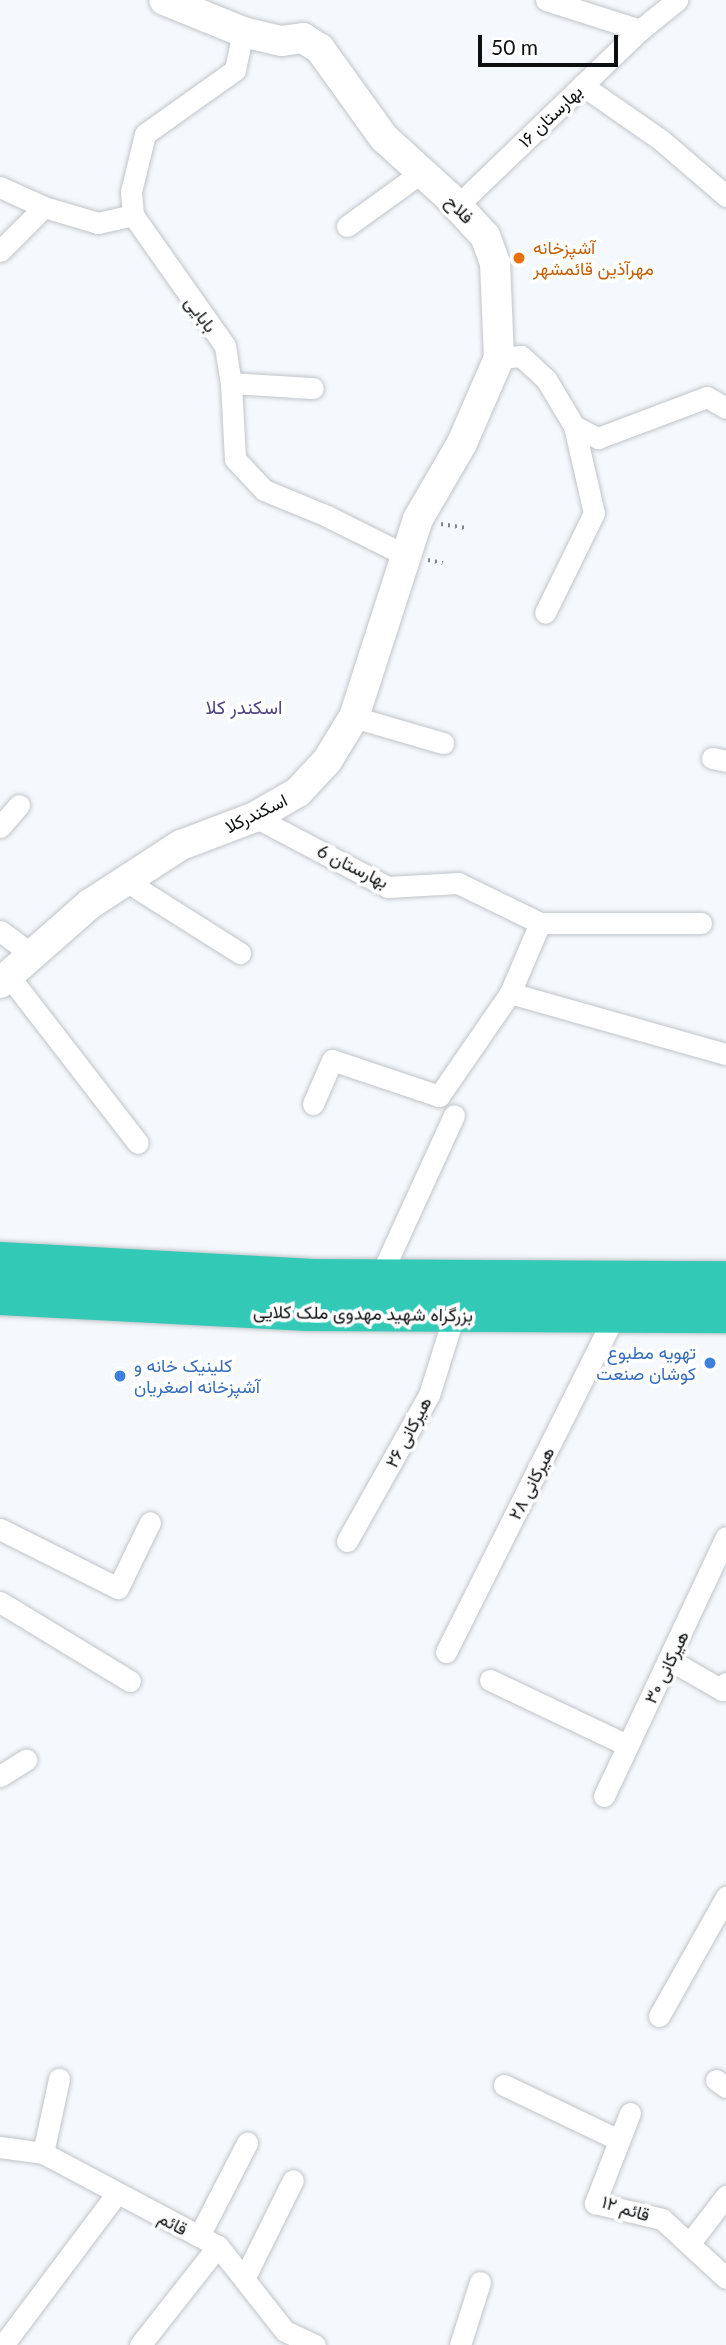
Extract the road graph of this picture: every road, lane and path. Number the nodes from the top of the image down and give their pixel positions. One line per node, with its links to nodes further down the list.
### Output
1 (164, 0): 5 (street, فلاح)
2 (547, 0): 4 (street)
3 (677, 0): 4 (street, بهارستان ۱۶)
4 (640, 30): 6 (street, بهارستان ۱۶)
5 (243, 32): 7 (street, فلاح); 12 (street)
6 (582, 85): 9 (street); 10 (street, بهارستان ۱۶)
7 (422, 172): 10 (street, فلاح); 13 (street)
8 (0, 187): 11 (street)
9 (726, 196)
10 (457, 206): 15 (street, فلاح)
11 (44, 207): 12 (street); 14 (street)
12 (133, 215): 16 (street, بابایی)
13 (347, 226)
14 (0, 251)
15 (499, 358): 19 (street); 20 (street, فلاح)
16 (231, 383): 17 (street); 20 (street, بابایی)
17 (313, 388)
18 (726, 408): 19 (street)
19 (574, 426): 21 (street)
20 (405, 555): 22 (street, اسکندرکلا)
21 (545, 613)
22 (354, 717): 23 (street); 25 (street, اسکندرکلا)
23 (443, 743)
24 (19, 805): 26 (street)
25 (255, 817): 27 (street, اسکندرکلا); 28 (street, بهارستان 6)
26 (0, 827)
27 (125, 881): 31 (street); 32 (street, اسکندرکلا)
28 (540, 923): 29 (street, بهارستان 6); 34 (street)
29 (701, 923)
30 (0, 931): 32 (street)
31 (240, 953)
32 (32, 954): 33 (street, اسکندرکلا)
33 (4, 979): 38 (street)
34 (510, 993): 35 (street); 36 (street)
35 (726, 1054)
36 (313, 1104)
37 (454, 1115): 40 (street)
38 (138, 1143)
39 (0, 1261): 40 (highway, بزرگراه شهید مهدوی ملک کلایی)
40 (379, 1279): 41 (highway, بزرگراه شهید مهدوی ملک کلایی)
41 (726, 1280)
42 (0, 1296): 44 (highway, بزرگراه شهید مهدوی ملک کلایی)
43 (726, 1314): 45 (highway, بزرگراه شهید مهدوی ملک کلایی)
44 (454, 1315): 45 (highway, بزرگراه شهید مهدوی ملک کلایی); 49 (street, هیرکانی ۲۶)
45 (615, 1315): 51 (street, هیرکانی ۲۸)
46 (150, 1522): 47 (street)
47 (0, 1529)
48 (726, 1537): 52 (street, هیرکانی ۳۰)
49 (347, 1541)
50 (0, 1602): 53 (street)
51 (446, 1652)
52 (670, 1660): 55 (street); 56 (street, هیرکانی ۳۰)
53 (130, 1681)
54 (490, 1681): 56 (street)
55 (726, 1683)
56 (627, 1745): 59 (street, هیرکانی ۳۰)
57 (26, 1760): 58 (street)
58 (0, 1776)
59 (604, 1796)
60 (726, 1897): 61 (street)
61 (659, 2016)
62 (59, 2079): 68 (street)
63 (504, 2085): 65 (street)
64 (629, 2113): 65 (street, قائم ۱۲)
65 (619, 2140): 73 (street, قائم ۱۲)
66 (247, 2143): 72 (street)
67 (0, 2147): 68 (street, قائم)
68 (43, 2153): 70 (street, قائم)
69 (293, 2180): 76 (street)
70 (117, 2193): 72 (street, قائم); 78 (street)
71 (726, 2196): 73 (street)
72 (198, 2236): 74 (street, قائم)
73 (690, 2244): 75 (street, قائم ۱۲)
74 (218, 2246): 76 (street, قائم); 79 (street)
75 (726, 2278)
76 (244, 2279): 80 (street, قائم)
77 (480, 2282): 81 (street)
78 (3, 2345)
79 (140, 2345)
80 (314, 2345)
81 (460, 2345)

